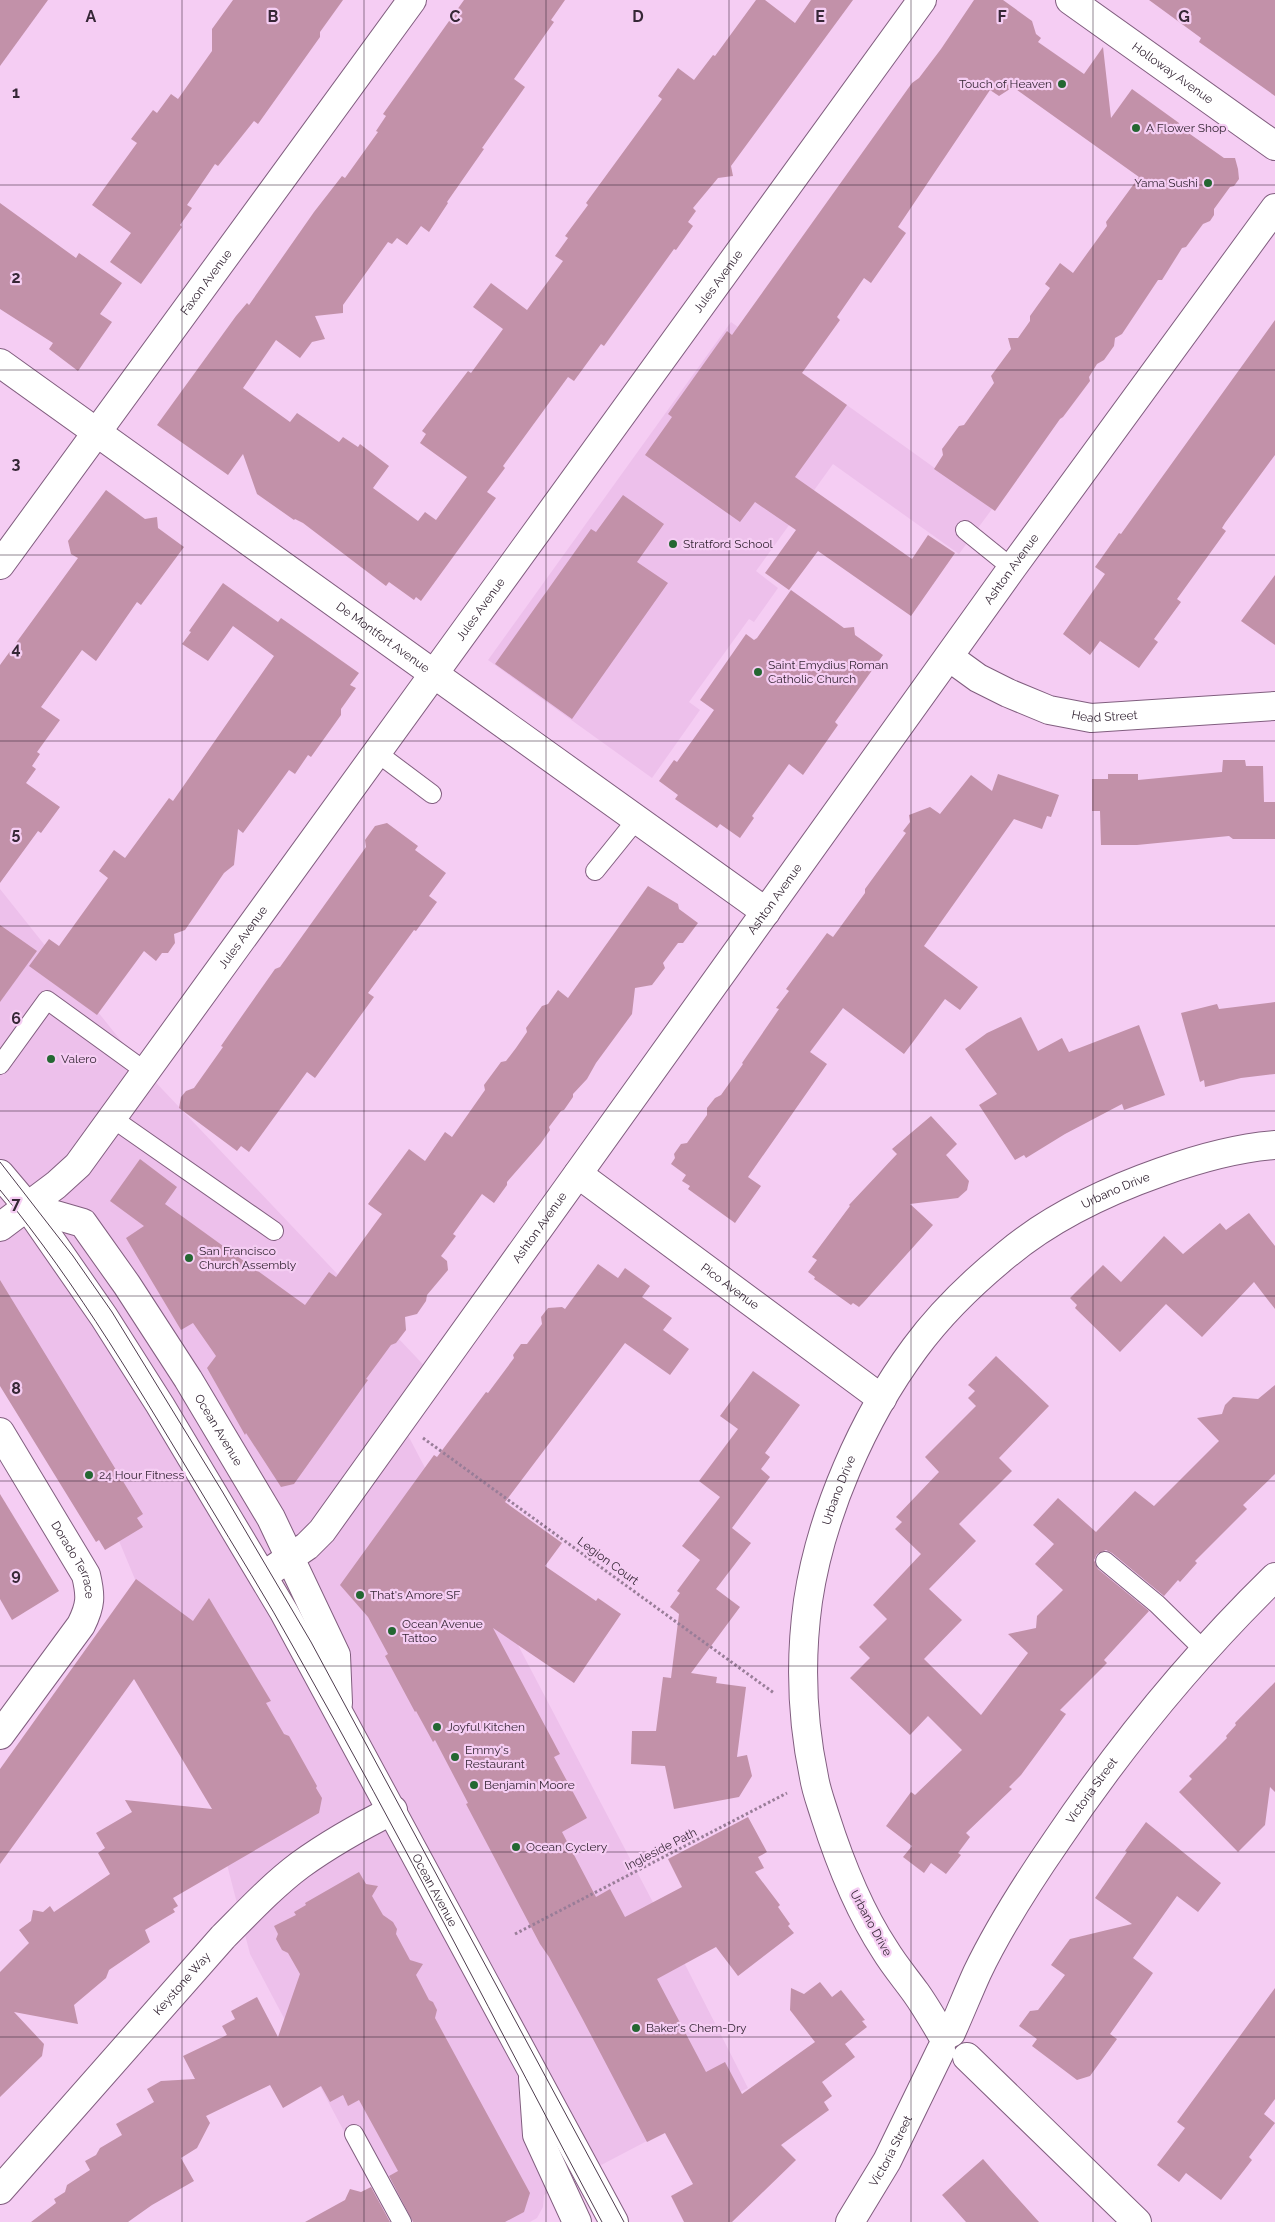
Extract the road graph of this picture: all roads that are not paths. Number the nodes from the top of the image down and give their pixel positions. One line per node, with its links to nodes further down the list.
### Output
1 (412, 0): 7 (street, Faxon Avenue)
2 (922, 0): 12 (street, Jules Avenue)
3 (1070, 0): 4 (street, Holloway Avenue)
4 (1275, 146)
5 (1275, 208): 10 (street, Ashton Avenue)
6 (0, 363): 7 (street, De Montfort Avenue)
7 (96, 432): 9 (street, Faxon Avenue); 12 (street, De Montfort Avenue)
8 (965, 530): 10 (lane)
9 (0, 565)
10 (1012, 568): 11 (street, Ashton Avenue)
11 (949, 657): 13 (street, Head Street); 18 (street, Ashton Avenue)
12 (432, 673): 14 (street, Jules Avenue); 16 (street, De Montfort Avenue)
13 (1275, 706)
14 (376, 752): 15 (lane); 20 (street, Jules Avenue)
15 (432, 794)
16 (637, 819): 17 (lane); 18 (street, De Montfort Avenue)
17 (595, 871)
18 (766, 912): 24 (street, Ashton Avenue)
19 (0, 1065): 20 (lane)
20 (145, 1071): 21 (street, Jules Avenue)
21 (112, 1118): 26 (street, Jules Avenue); 28 (lane)
22 (1275, 1144): 29 (street, Urbano Drive)
23 (0, 1174): 26 (street, Ocean Avenue)
24 (578, 1174): 29 (street, Pico Avenue); 31 (street, Ashton Avenue)
25 (0, 1199): 26 (street, Ocean Avenue)
26 (27, 1206): 27 (street); 31 (street, Ocean Avenue); 33 (street, Ocean Avenue)
27 (0, 1227)
28 (274, 1230)
29 (882, 1399): 39 (street, Urbano Drive)
30 (0, 1432): 37 (street, Dorado Terrace)
31 (290, 1558): 33 (street, Ashton Avenue); 36 (street, Ocean Avenue)
32 (1104, 1562): 35 (lane)
33 (263, 1576): 36 (street, Ocean Avenue)
34 (1275, 1577): 35 (street, Victoria Street)
35 (1204, 1650): 39 (street, Victoria Street)
36 (338, 1709): 38 (street, Ocean Avenue)
37 (0, 1735)
38 (392, 1810): 40 (street, Ocean Avenue); 42 (street, Keystone Way)
39 (951, 2044): 47 (street, Victoria Street); 48 (street, Urbano Drive)
40 (532, 2069): 43 (street, Ocean Avenue); 45 (street, Ocean Avenue)
41 (354, 2134): 44 (lane)
42 (0, 2190)
43 (611, 2215): 46 (street)
44 (402, 2222)
45 (577, 2222)
46 (581, 2222)
47 (850, 2222)
48 (1137, 2222)

